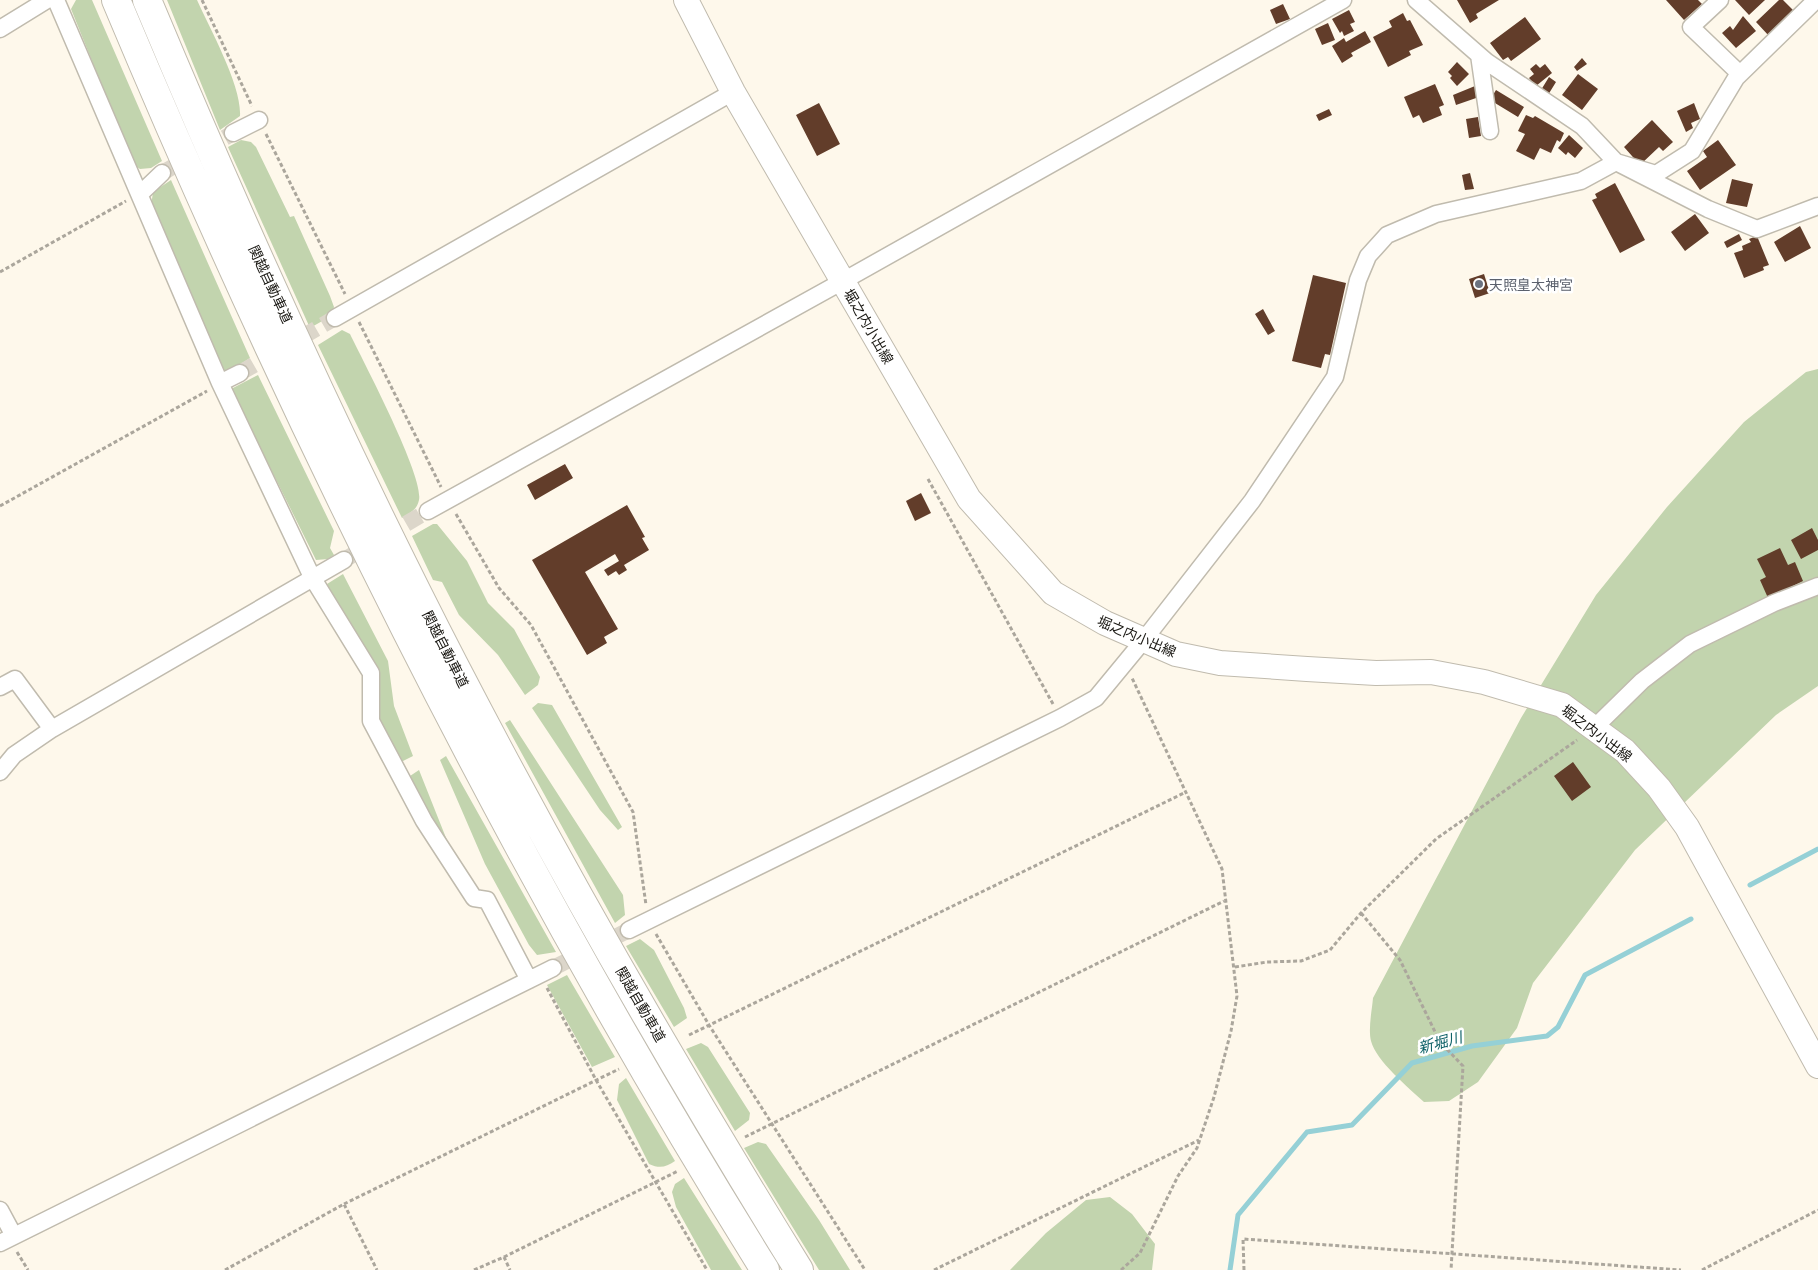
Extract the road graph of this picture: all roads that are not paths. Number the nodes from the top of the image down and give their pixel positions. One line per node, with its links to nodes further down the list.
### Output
1 (47, 0): 10 (street)
2 (56, 0): 19 (street)
3 (116, 0): 38 (highway, 関越自動車道)
4 (147, 0): 39 (highway, 関越自動車道)
5 (686, 0): 13 (main road, 堀之内小出線)
6 (1343, 0): 21 (street)
7 (1416, 0): 11 (street)
8 (1720, 0): 12 (street)
9 (1816, 0): 12 (street)
10 (0, 29)
11 (1479, 55): 15 (street); 17 (street)
12 (1740, 74): 17 (street)
13 (734, 92): 21 (main road, 堀之内小出線); 22 (street)
14 (259, 120): 16 (street)
15 (1490, 131)
16 (233, 133)
17 (1616, 162): 20 (street); 29 (street)
18 (162, 173): 19 (street)
19 (140, 194): 24 (street)
20 (1818, 206)
21 (843, 282): 25 (street); 29 (main road, 堀之内小出線)
22 (335, 318)
23 (240, 373): 24 (street)
24 (220, 383): 27 (street)
25 (428, 511)
26 (344, 560): 27 (street)
27 (312, 577): 32 (street); 37 (street)
28 (1818, 586): 31 (street)
29 (1144, 642): 31 (main road, 堀之内小出線); 34 (street)
30 (0, 687): 32 (street)
31 (1594, 728): 35 (main road, 堀之内小出線)
32 (52, 729): 33 (street)
33 (0, 772)
34 (629, 930)
35 (1818, 1066)
36 (0, 1210): 37 (street)
37 (7, 1239)
38 (765, 1270)
39 (800, 1270)

